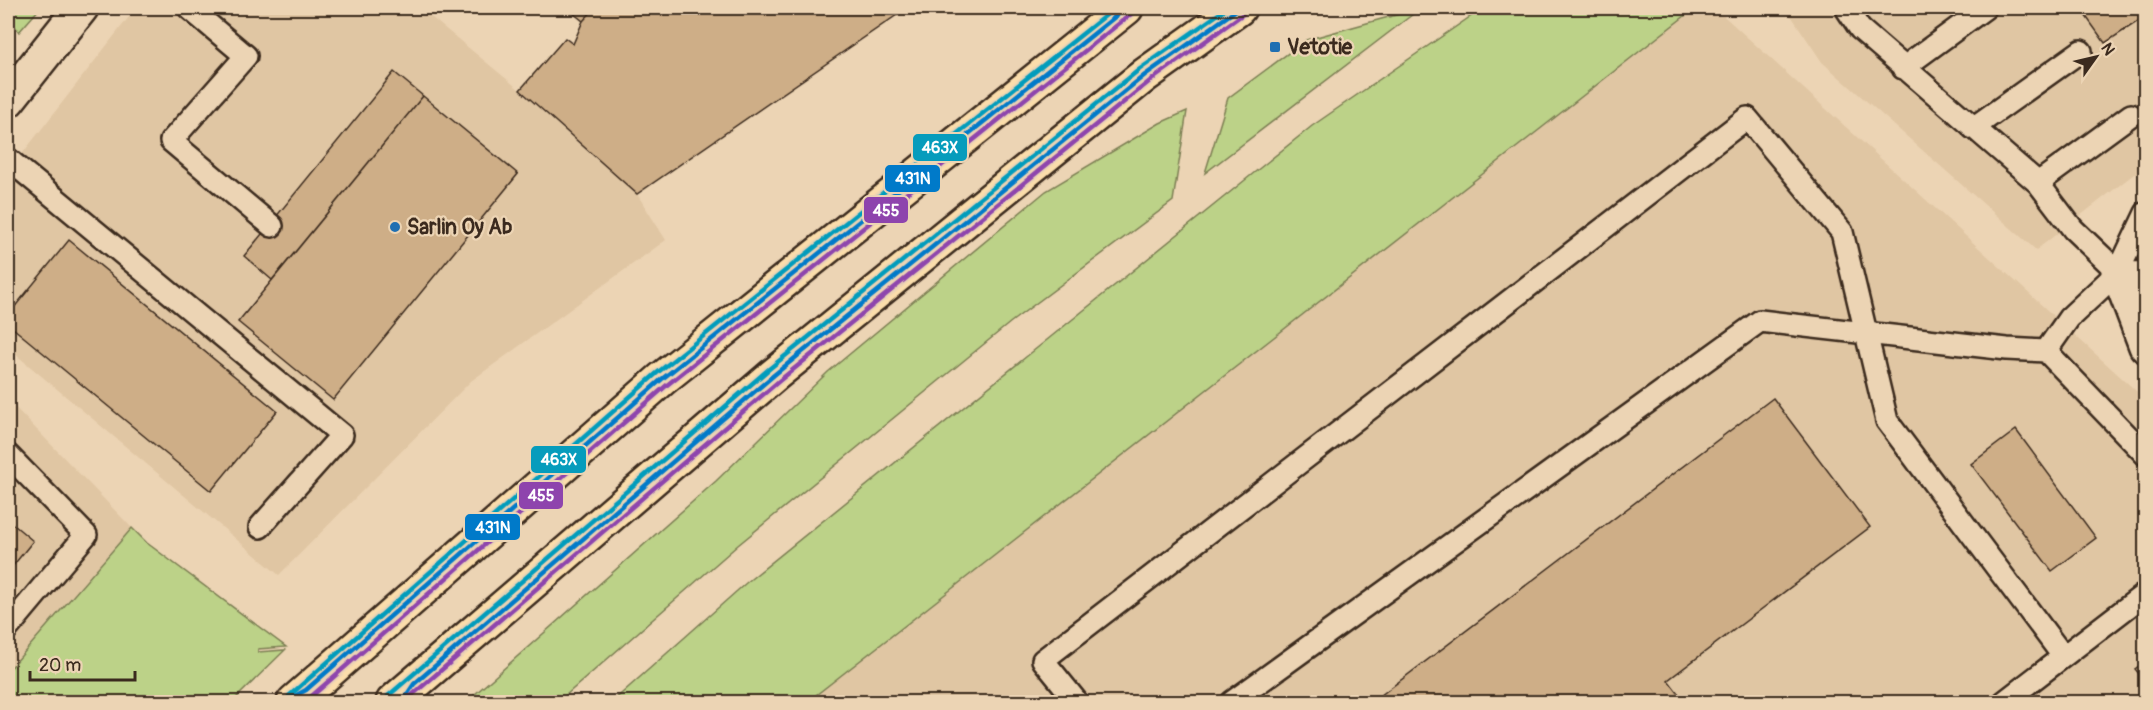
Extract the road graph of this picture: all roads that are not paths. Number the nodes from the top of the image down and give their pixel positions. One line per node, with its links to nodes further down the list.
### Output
1 (81, 8): 9 (street)
2 (189, 8): 15 (lane)
3 (1126, 8): 27 (highway)
4 (1239, 8): 26 (highway)
5 (1846, 8): 8 (lane)
6 (1985, 8): 8 (lane)
7 (2081, 51): 11 (lane)
8 (1903, 68): 11 (lane)
9 (8, 100)
10 (2131, 115): 13 (lane)
11 (1973, 128): 13 (lane)
12 (8, 159): 22 (lane)
13 (2038, 183): 16 (lane)
14 (2145, 213): 16 (lane)
15 (272, 226)
16 (2132, 273): 18 (street); 19 (lane)
17 (1866, 333): 19 (lane); 25 (lane); 28 (lane); 29 (lane)
18 (2145, 346)
19 (2046, 351): 21 (lane)
20 (8, 455): 24 (lane)
21 (2145, 455)
22 (260, 527)
23 (2145, 593): 25 (lane)
24 (8, 628)
25 (2063, 656): 30 (lane)
26 (403, 696)
27 (295, 698)
28 (1077, 702)
29 (1232, 702)
30 (2004, 702)

